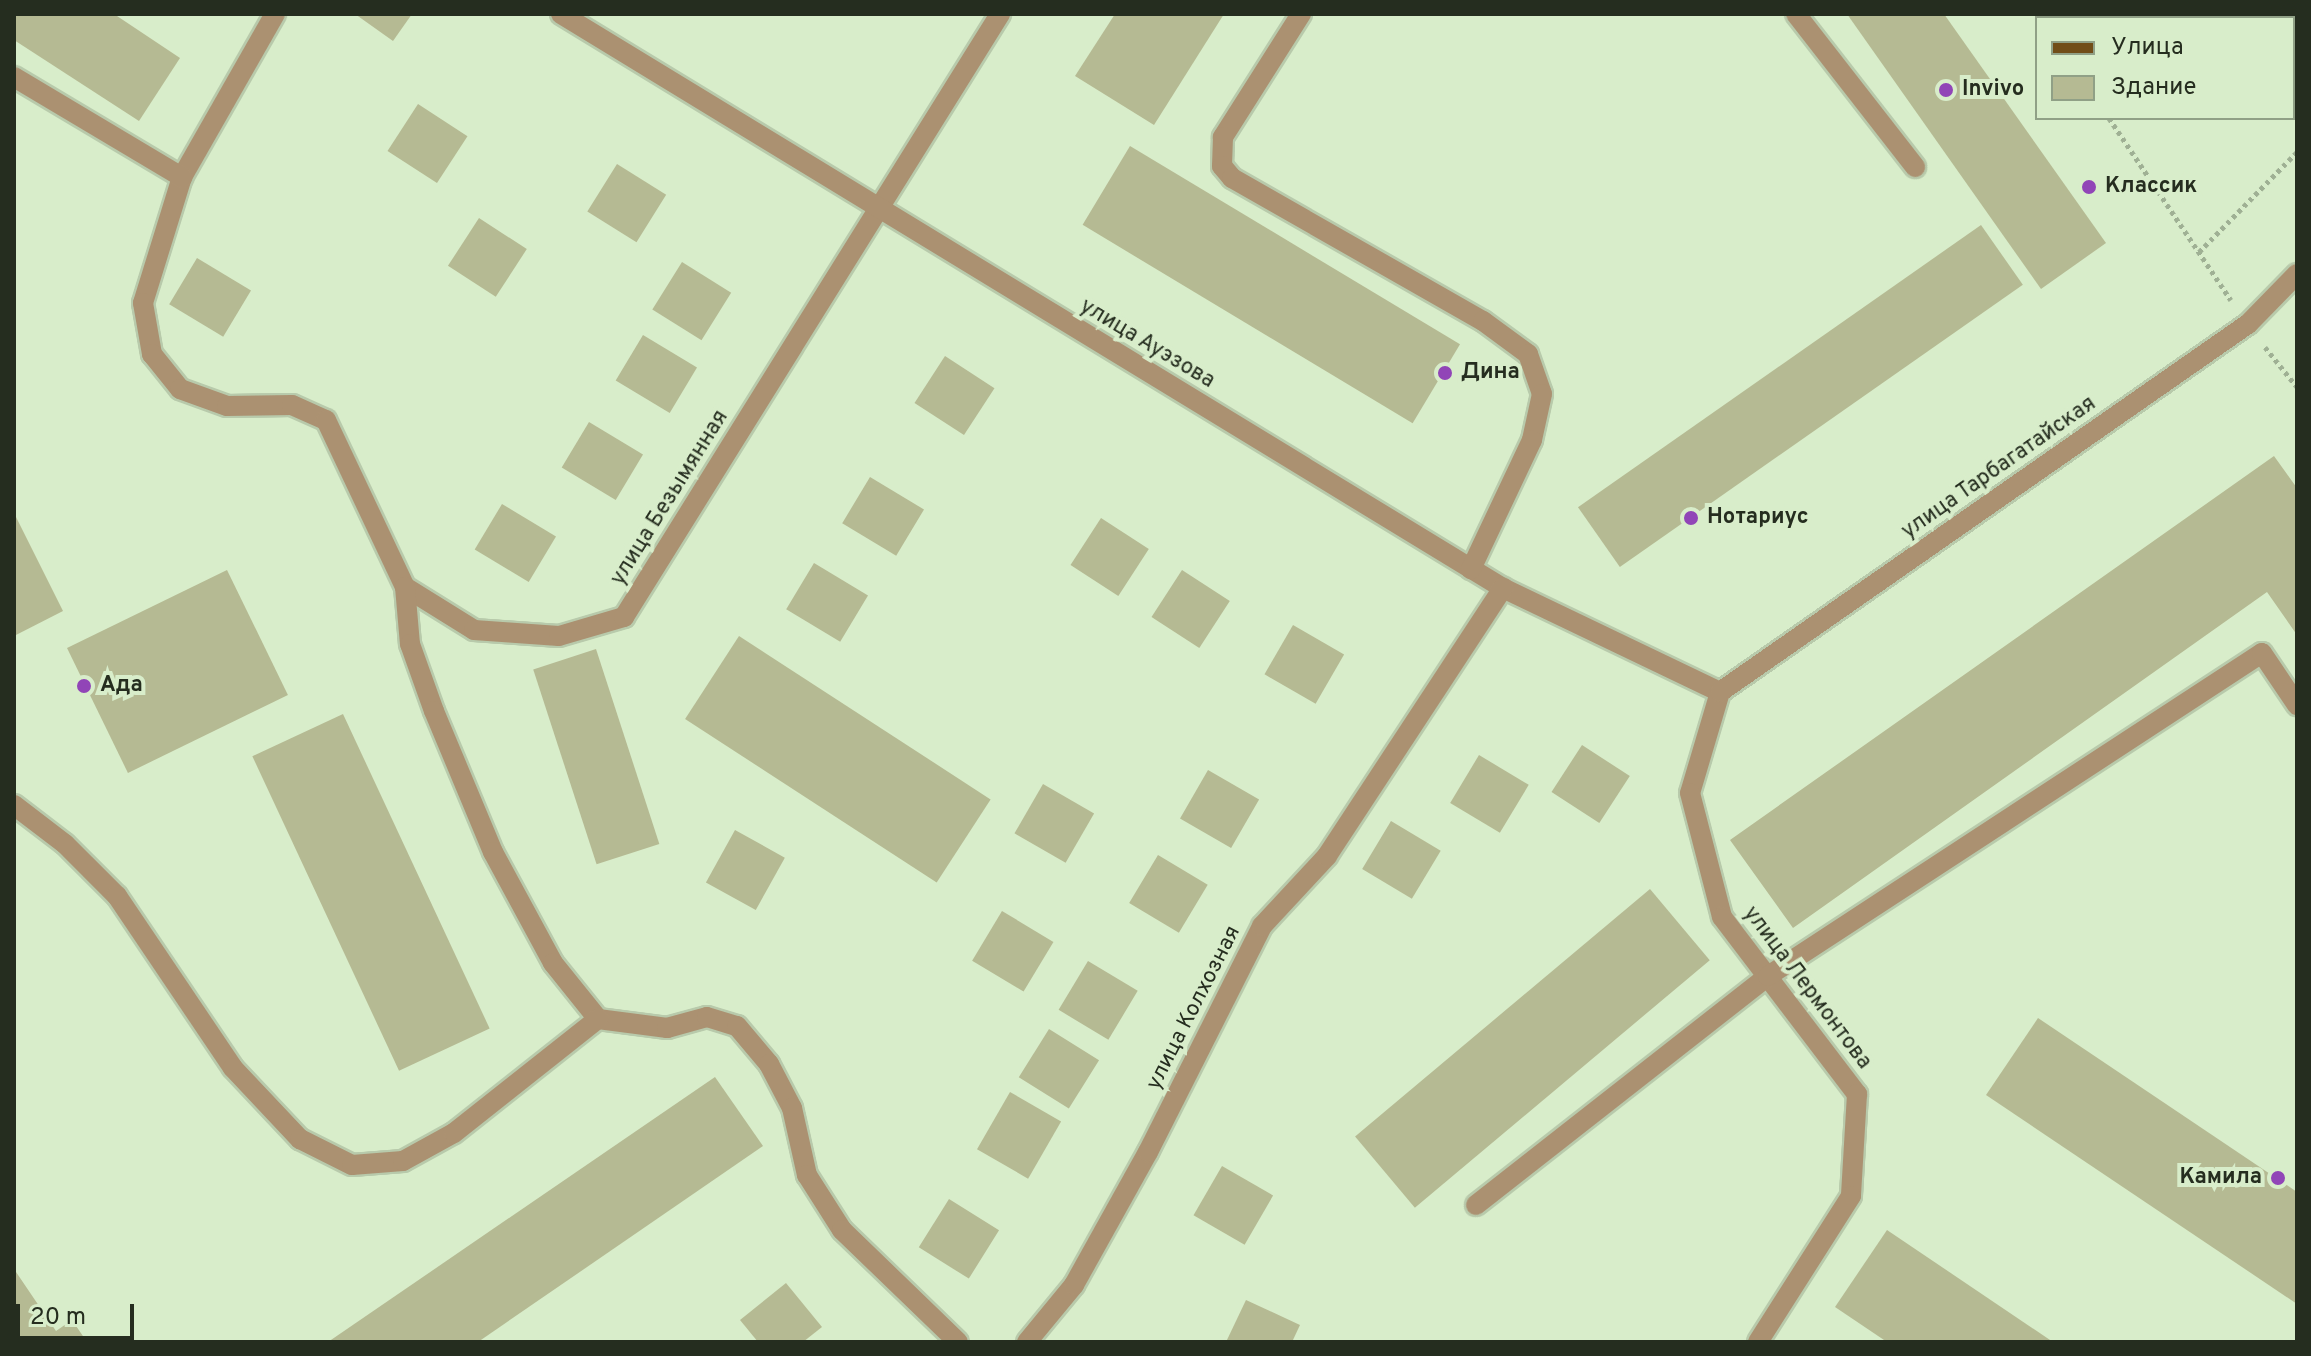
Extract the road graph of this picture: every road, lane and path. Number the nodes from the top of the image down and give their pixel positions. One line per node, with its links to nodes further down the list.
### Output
1 (275, 14): 10 (street)
2 (561, 14): 11 (street, улица Ауэзова)
3 (1000, 14): 11 (street, улица Безымянная)
4 (1301, 14): 16 (street)
5 (1796, 14): 9 (street)
6 (14, 77): 10 (street)
7 (2110, 120): 12 (path)
8 (2297, 152): 12 (path)
9 (1915, 167)
10 (182, 177): 17 (street)
11 (878, 209): 16 (street, улица Ауэзова); 17 (street, улица Безымянная)
12 (2199, 252): 14 (path)
13 (2297, 274): 14 (street, улица Тарбагатайская)
14 (2248, 324): 15 (path); 19 (street, улица Тарбагатайская)
15 (2297, 387)
16 (1471, 569): 18 (street, улица Ауэзова)
17 (405, 587): 23 (street)
18 (1503, 588): 19 (street, улица Ауэзова); 27 (street, улица Колхозная)
19 (1720, 692): 22 (street, улица Лермонтова)
20 (2297, 705): 22 (street)
21 (14, 805): 23 (street)
22 (1768, 976): 24 (street); 25 (street, улица Лермонтова)
23 (598, 1019): 26 (street)
24 (1476, 1205)
25 (1765, 1340)
26 (958, 1342)
27 (1027, 1342)

